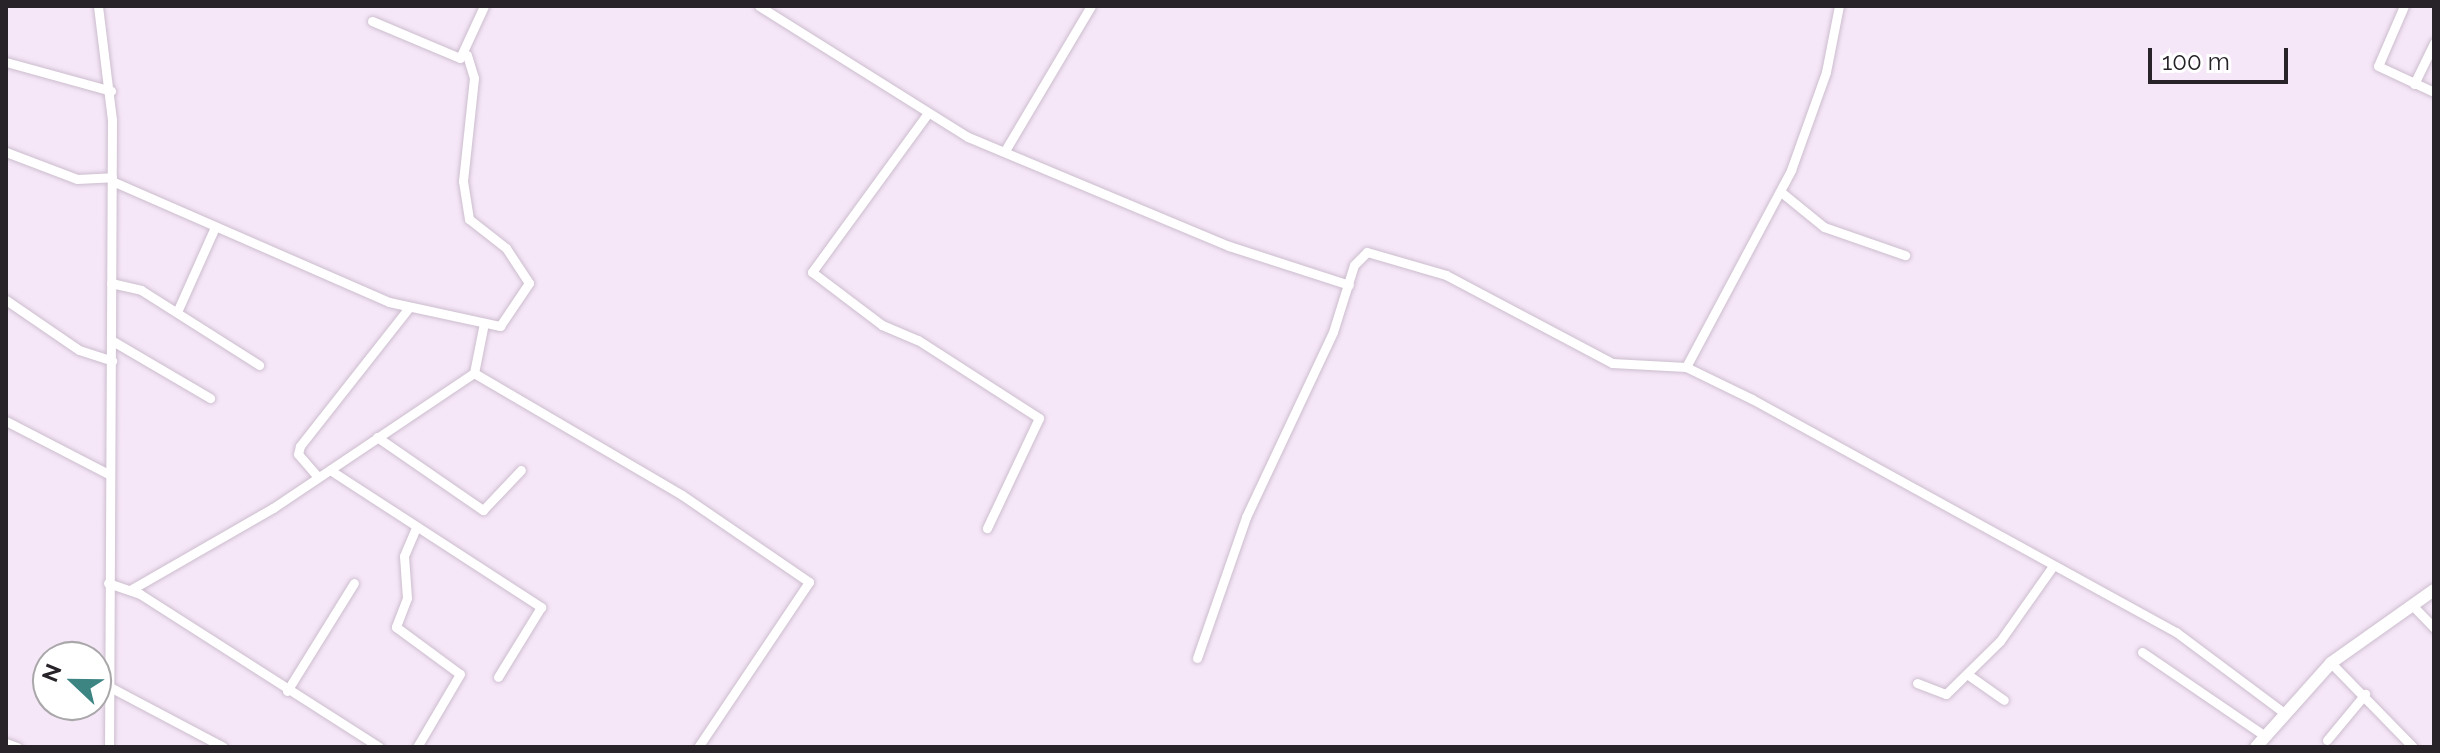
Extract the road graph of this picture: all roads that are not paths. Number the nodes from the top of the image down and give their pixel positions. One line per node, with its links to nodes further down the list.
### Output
1 (98, 6): 12 (street)
2 (484, 6): 9 (street)
3 (759, 6): 14 (street)
4 (1091, 6): 15 (street)
5 (1839, 6): 18 (street)
6 (2404, 6): 11 (street)
7 (372, 21): 9 (street)
8 (2434, 43): 11 (street)
9 (467, 55): 26 (street)
10 (6, 62): 12 (street)
11 (2414, 84): 13 (street)
12 (111, 91): 17 (street)
13 (2434, 92)
14 (928, 113): 15 (street); 39 (street)
15 (1006, 149): 22 (street)
16 (6, 152): 17 (street)
17 (107, 179): 19 (street); 21 (street)
18 (1781, 192): 20 (street); 30 (street)
19 (215, 227): 24 (street); 25 (street)
20 (1905, 255)
21 (111, 283): 25 (street); 27 (street)
22 (1349, 285): 30 (street); 50 (street)
23 (6, 301): 28 (street)
24 (408, 309): 26 (street); 38 (street)
25 (177, 312): 29 (street)
26 (483, 328): 31 (street)
27 (111, 340): 28 (street); 32 (street)
28 (112, 361): 37 (street)
29 (259, 365)
30 (1686, 367): 41 (street)
31 (474, 373): 34 (street); 70 (street)
32 (210, 398)
33 (6, 421): 37 (street)
34 (377, 437): 35 (street); 36 (street)
35 (330, 470): 38 (street); 40 (street)
36 (521, 470)
37 (110, 475): 42 (street)
38 (318, 477): 44 (street)
39 (987, 528)
40 (415, 530): 53 (street); 69 (street)
41 (2053, 566): 52 (street); 59 (street)
42 (108, 583): 44 (street); 48 (street)
43 (354, 583): 56 (street)
44 (132, 589): 56 (street)
45 (2434, 590): 46 (street)
46 (2414, 607): 47 (street); 51 (street)
47 (2434, 628)
48 (108, 641)
49 (2142, 652): 61 (street)
50 (1197, 658)
51 (2331, 663): 57 (street); 59 (street)
52 (1967, 674): 54 (street); 58 (street)
53 (498, 677)
54 (1917, 683)
55 (112, 688): 67 (street)
56 (287, 691): 68 (street)
57 (2365, 694): 62 (street); 64 (street)
58 (2004, 700)
59 (2283, 712): 61 (street)
60 (109, 721): 66 (street)
61 (2265, 736): 71 (street)
62 (2327, 740)
63 (6, 743): 65 (street)
64 (2400, 743): 72 (street)
65 (17, 747)
66 (109, 747)
67 (223, 747)
68 (379, 747)
69 (417, 747)
70 (698, 747)
71 (2256, 747)
72 (2413, 747)

